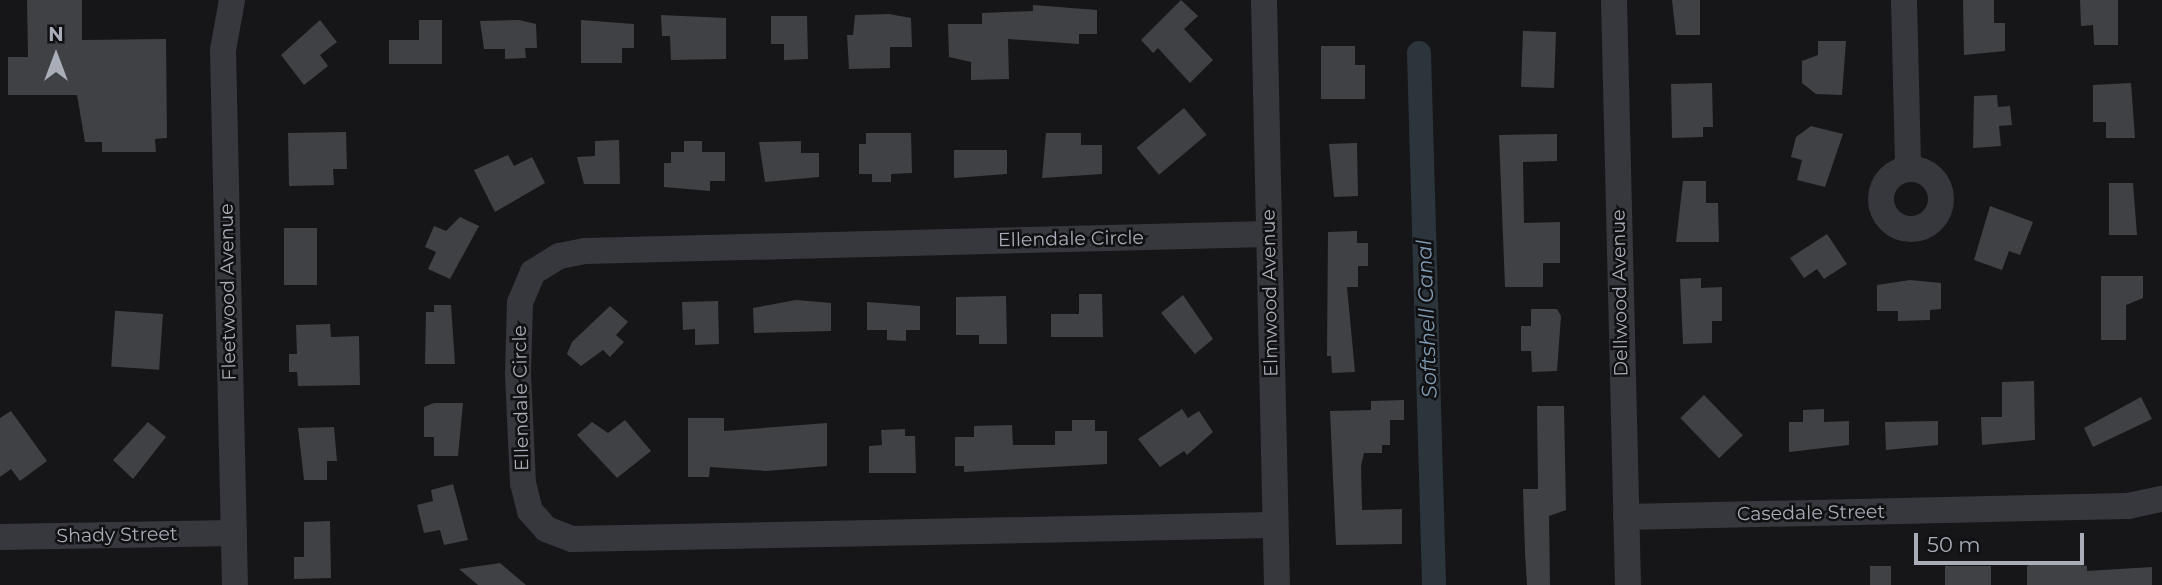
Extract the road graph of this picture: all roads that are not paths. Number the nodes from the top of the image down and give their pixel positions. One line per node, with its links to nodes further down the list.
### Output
1 (232, 0): 10 (street, Fleetwood Avenue)
2 (1264, 0): 6 (street, Elmwood Avenue)
3 (1614, 0): 8 (street, Dellwood Avenue)
4 (1904, 0): 5 (street)
5 (1908, 169)
6 (1268, 234): 9 (street, Elmwood Avenue); 9 (street, Ellendale Circle)
7 (2162, 499): 8 (street, Casedale Street)
8 (1626, 517): 14 (street, Dellwood Avenue)
9 (1275, 525): 13 (street, Elmwood Avenue)
10 (234, 533): 11 (street, Shady Street); 12 (street, Fleetwood Avenue)
11 (0, 537)
12 (235, 585)
13 (1277, 585)
14 (1628, 585)

